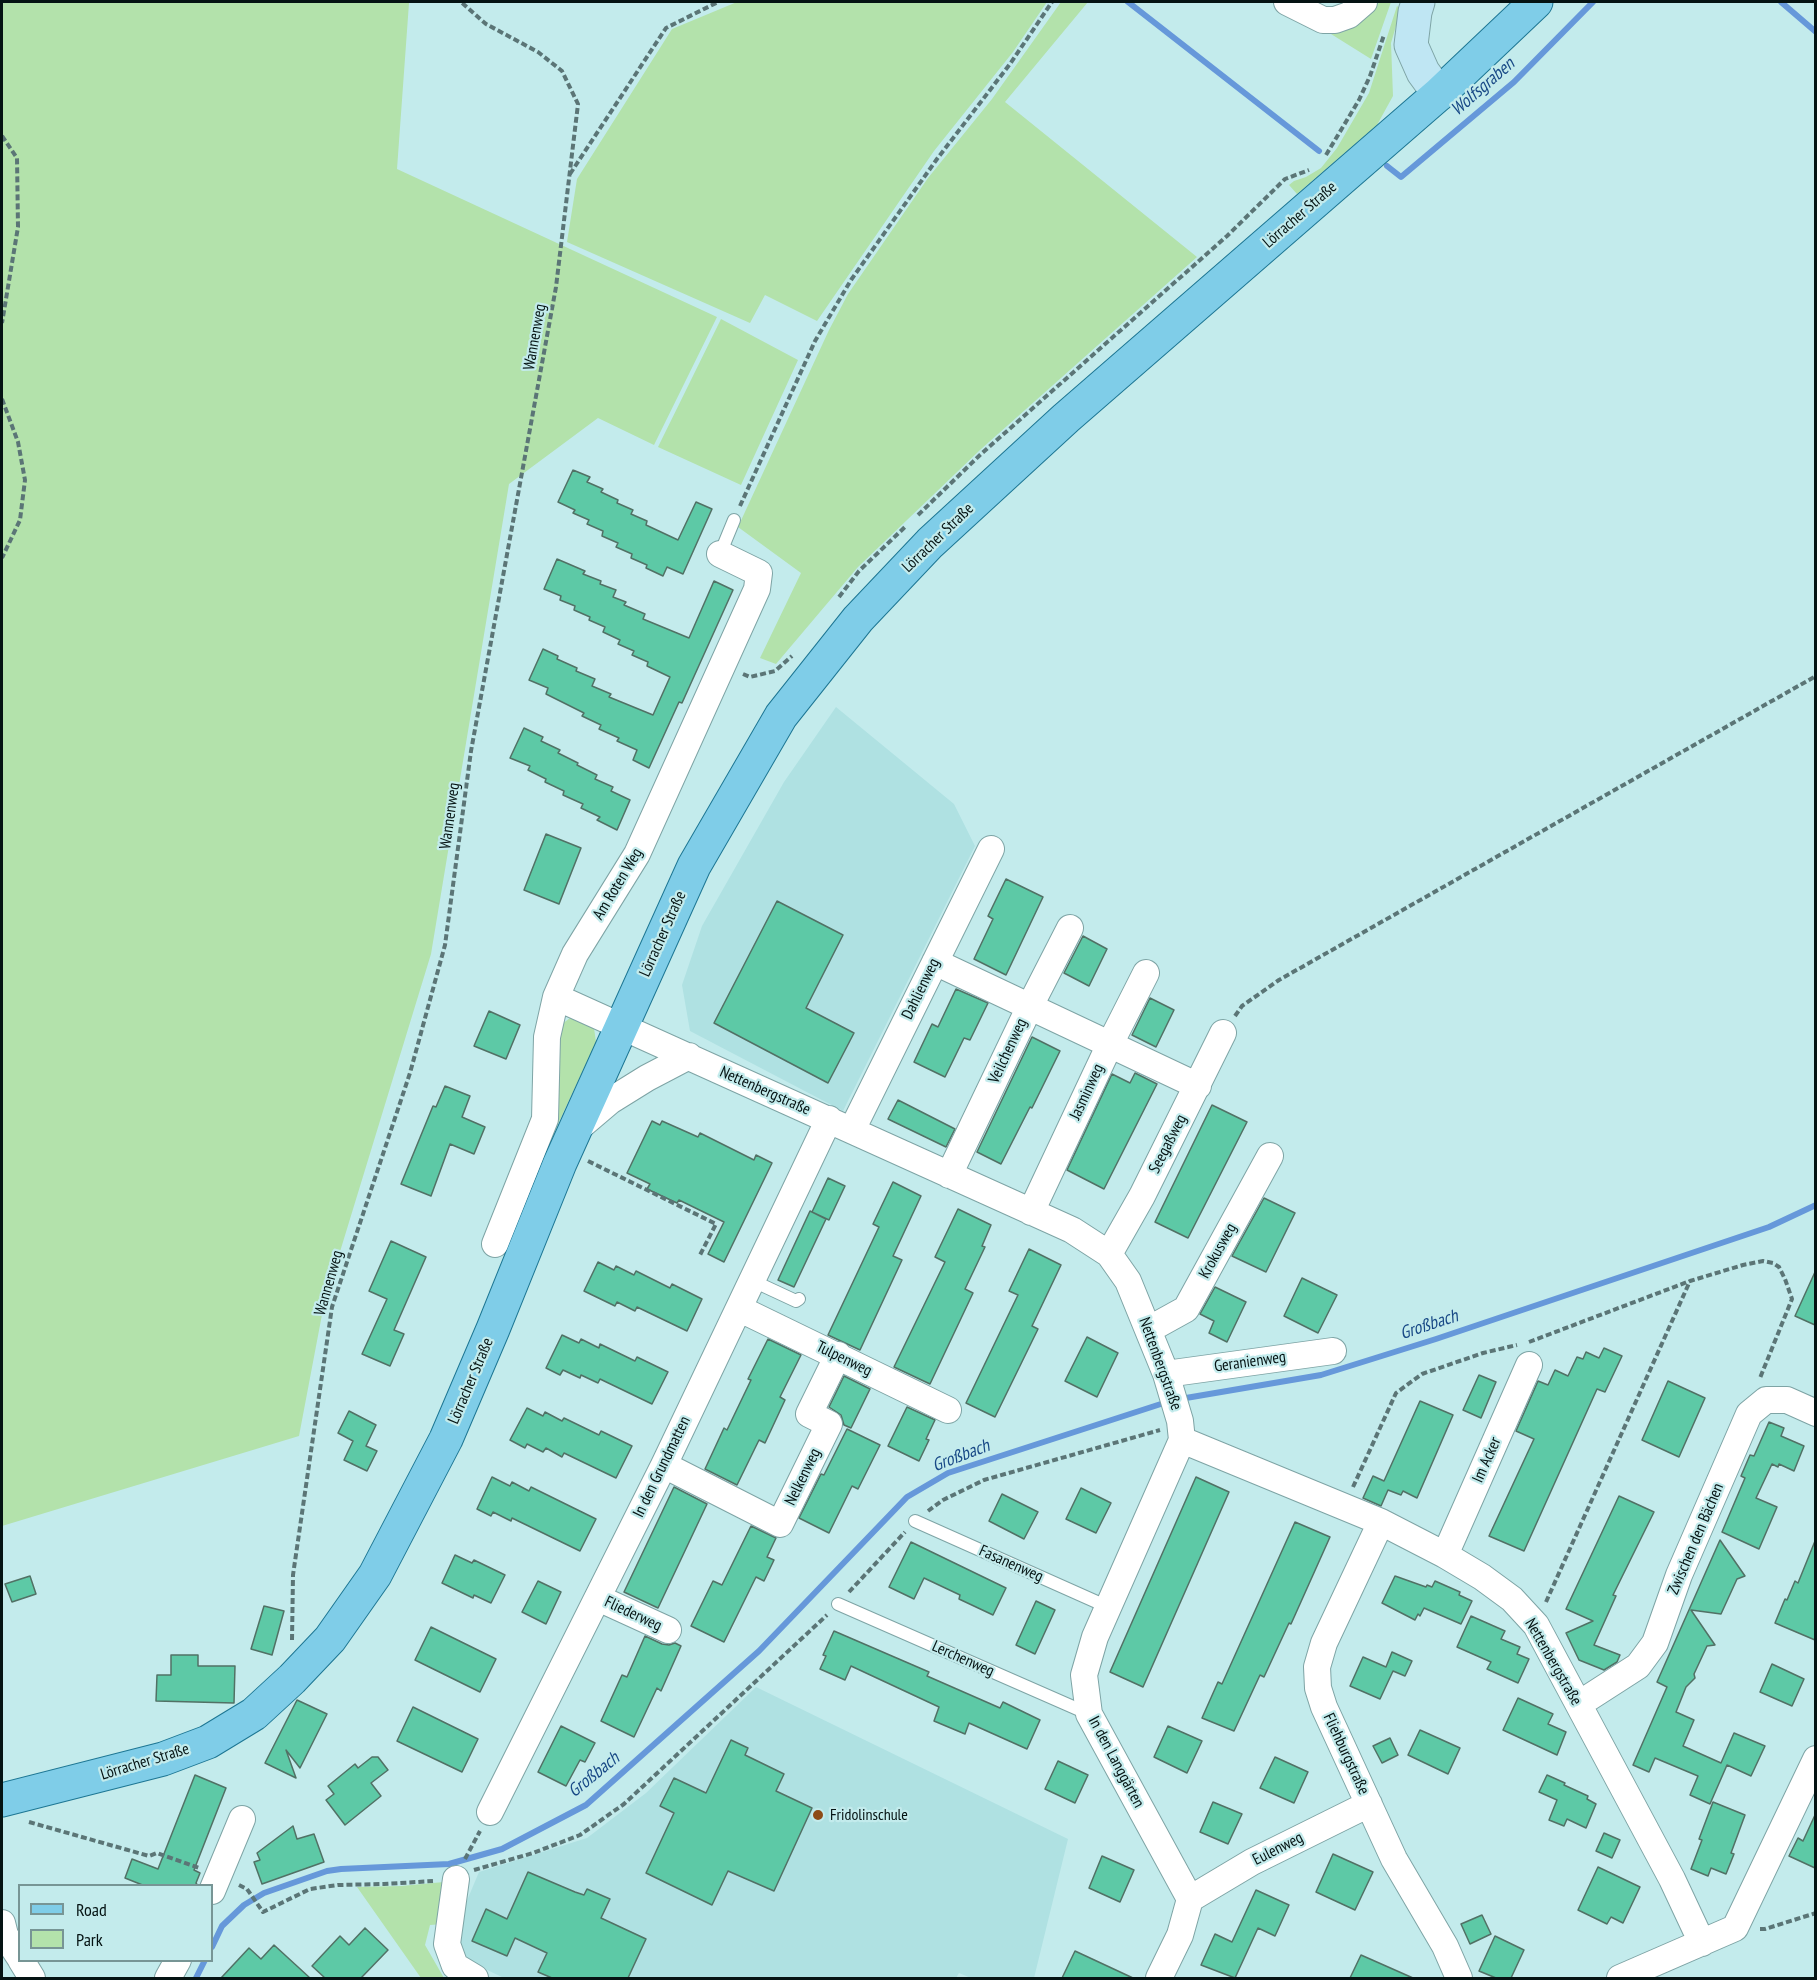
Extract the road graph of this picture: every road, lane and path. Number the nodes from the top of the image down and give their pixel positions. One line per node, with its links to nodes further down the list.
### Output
1 (460, 2): 13 (path, Wannenweg)
2 (718, 2): 13 (path)
3 (1052, 2): 16 (path)
4 (1287, 2): 5 (street)
5 (1364, 2)
6 (1418, 2): 9 (street)
7 (1536, 2): 9 (main road, Lörracher Straße)
8 (1386, 28): 11 (path)
9 (1439, 94): 29 (main road, Lörracher Straße)
10 (2, 136): 14 (path)
11 (1322, 160)
12 (1316, 165): 19 (path)
13 (570, 175): 66 (path, Wannenweg)
14 (2, 323)
15 (2, 399): 18 (path)
16 (734, 520): 17 (lane)
17 (720, 554): 21 (street, Am Roten Weg)
18 (2, 558)
19 (838, 599)
20 (794, 654): 21 (path)
21 (723, 666): 27 (street, Am Roten Weg)
22 (1815, 676): 30 (path)
23 (991, 849): 25 (street, Dahlienweg)
24 (1070, 928): 28 (street, Veilchenweg)
25 (934, 962): 28 (street); 34 (street, Dahlienweg)
26 (1146, 973): 31 (street, Jasminweg)
27 (556, 997): 29 (street, Nettenbergstraße); 40 (street, Am Roten Weg)
28 (1030, 1006): 31 (street); 38 (street, Veilchenweg)
29 (622, 1026): 32 (street, Nettenbergstraße); 35 (main road, Lörracher Straße)
30 (1223, 1033): 33 (street, Seegaßweg)
31 (1110, 1044): 33 (street); 39 (street, Jasminweg)
32 (689, 1056): 34 (street, Nettenbergstraße); 35 (street)
33 (1198, 1086): 41 (street, Seegaßweg)
34 (840, 1124): 38 (street, Nettenbergstraße); 43 (street, In den Grundmatten)
35 (575, 1131): 66 (main road, Lörracher Straße)
36 (1270, 1156): 47 (street, Krokusweg)
37 (587, 1161): 42 (path)
38 (950, 1175): 39 (street, Nettenbergstraße)
39 (1031, 1212): 41 (street, Nettenbergstraße)
40 (495, 1244)
41 (1109, 1254): 47 (street, Nettenbergstraße)
42 (700, 1255)
43 (753, 1281): 45 (lane); 46 (street, In den Grundmatten)
44 (1690, 1281): 49 (path); 52 (path); 64 (path)
45 (800, 1299)
46 (740, 1309): 50 (street, Tulpenweg); 56 (street, In den Grundmatten)
47 (1148, 1330): 51 (street, Nettenbergstraße)
48 (1333, 1351): 51 (street, Geranienweg)
49 (1528, 1353): 57 (path); 60 (street, Im Acker)
50 (838, 1355): 53 (street, Tulpenweg); 56 (street, Nelkenweg)
51 (1168, 1381): 55 (street, Nettenbergstraße)
52 (1766, 1400): 54 (street); 67 (street, Zwischen den Bächen)
53 (948, 1410)
54 (1815, 1413)
55 (1181, 1430): 57 (street, Nettenbergstraße); 58 (path); 63 (street, In den Langgärten)
56 (664, 1465): 61 (street, In den Grundmatten)
57 (1344, 1507): 59 (street, Nettenbergstraße)
58 (915, 1521): 62 (path); 63 (lane, Fasanenweg)
59 (1381, 1522): 60 (street, Nettenbergstraße); 70 (street, Fliehburgstraße)
60 (1445, 1555): 64 (street, Nettenbergstraße)
61 (598, 1598): 65 (street, Fliederweg); 72 (street, In den Grundmatten)
62 (838, 1604): 68 (lane, Lerchenweg); 74 (path)
63 (1108, 1606): 68 (street, In den Langgärten)
64 (1536, 1625): 67 (street, Nettenbergstraße)
65 (668, 1630)
66 (292, 1679): 71 (main road, Lörracher Straße)
67 (1579, 1704): 81 (street, Nettenbergstraße)
68 (1089, 1714): 77 (street, In den Langgärten)
69 (1815, 1763): 80 (street)
70 (1369, 1804): 77 (street, Eulenweg); 89 (street, Fliehburgstraße)
71 (11, 1810): 75 (path)
72 (490, 1812)
73 (242, 1818): 75 (street)
74 (456, 1878): 76 (path); 87 (street)
75 (215, 1883)
76 (247, 1889)
77 (1190, 1899): 88 (street)
78 (1815, 1913): 80 (path)
79 (2, 1923): 82 (street)
80 (1735, 1928): 81 (street)
81 (1702, 1943): 90 (street)
82 (18, 1956)
83 (22, 1962): 85 (street)
84 (177, 1962): 86 (street)
85 (32, 1978)
86 (168, 1978)
87 (475, 1978)
88 (1159, 1978)
89 (1460, 1978)
90 (1620, 1978)

